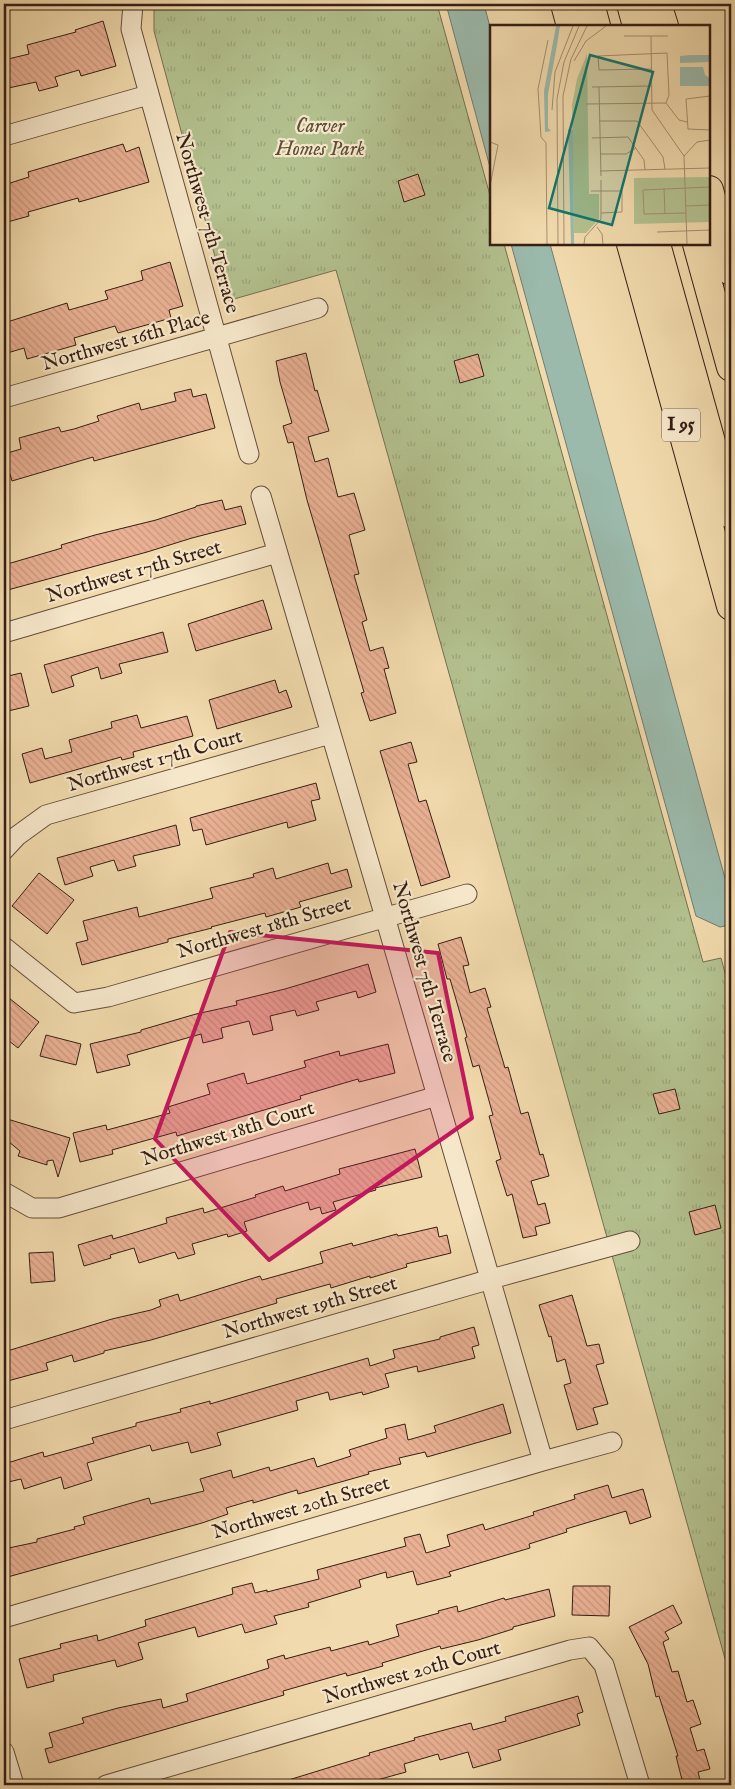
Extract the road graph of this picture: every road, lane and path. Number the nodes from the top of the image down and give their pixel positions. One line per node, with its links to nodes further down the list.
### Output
1 (133, 4): 10 (street, Northwest 7th Terrace)
2 (564, 4): 6 (highway)
3 (590, 4): 7 (highway)
4 (631, 4): 8 (highway)
5 (657, 4): 9 (highway)
6 (571, 25)
7 (596, 25)
8 (637, 25)
9 (664, 25)
10 (148, 95): 11 (street); 18 (street, Northwest 7th Terrace)
11 (4, 136)
12 (710, 194): 16 (highway)
13 (631, 245): 25 (highway, I 95)
14 (656, 245): 23 (highway)
15 (697, 245): 19 (highway)
16 (731, 271)
17 (318, 308): 18 (street, Northwest 16th Place)
18 (216, 338): 20 (street, Northwest 16th Place); 21 (street, Northwest 7th Terrace)
19 (731, 367)
20 (4, 398)
21 (250, 454)
22 (261, 496): 24 (street, Northwest 7th Terrace)
23 (731, 514)
24 (277, 553): 26 (street, Northwest 17th Street); 27 (street, Northwest 7th Terrace)
25 (731, 606)
26 (4, 633)
27 (330, 734): 28 (street, Northwest 17th Court); 30 (street, Northwest 7th Terrace)
28 (4, 850)
29 (466, 894): 30 (street, Northwest 18th Street)
30 (385, 917): 31 (street, Northwest 18th Street); 32 (street, Northwest 7th Terrace)
31 (4, 947)
32 (437, 1096): 33 (street, Northwest 18th Court); 35 (street, Northwest 7th Terrace)
33 (4, 1192)
34 (630, 1241): 35 (street, Northwest 19th Street)
35 (490, 1279): 36 (street, Northwest 19th Street); 38 (street, Northwest 7th Terrace)
36 (4, 1420)
37 (612, 1442): 38 (street, Northwest 20th Street)
38 (543, 1461): 39 (street, Northwest 20th Street)
39 (4, 1618)
40 (4, 1752): 41 (street)
41 (14, 1785)
42 (106, 1785): 43 (street, Northwest 20th Court)
43 (640, 1785)

